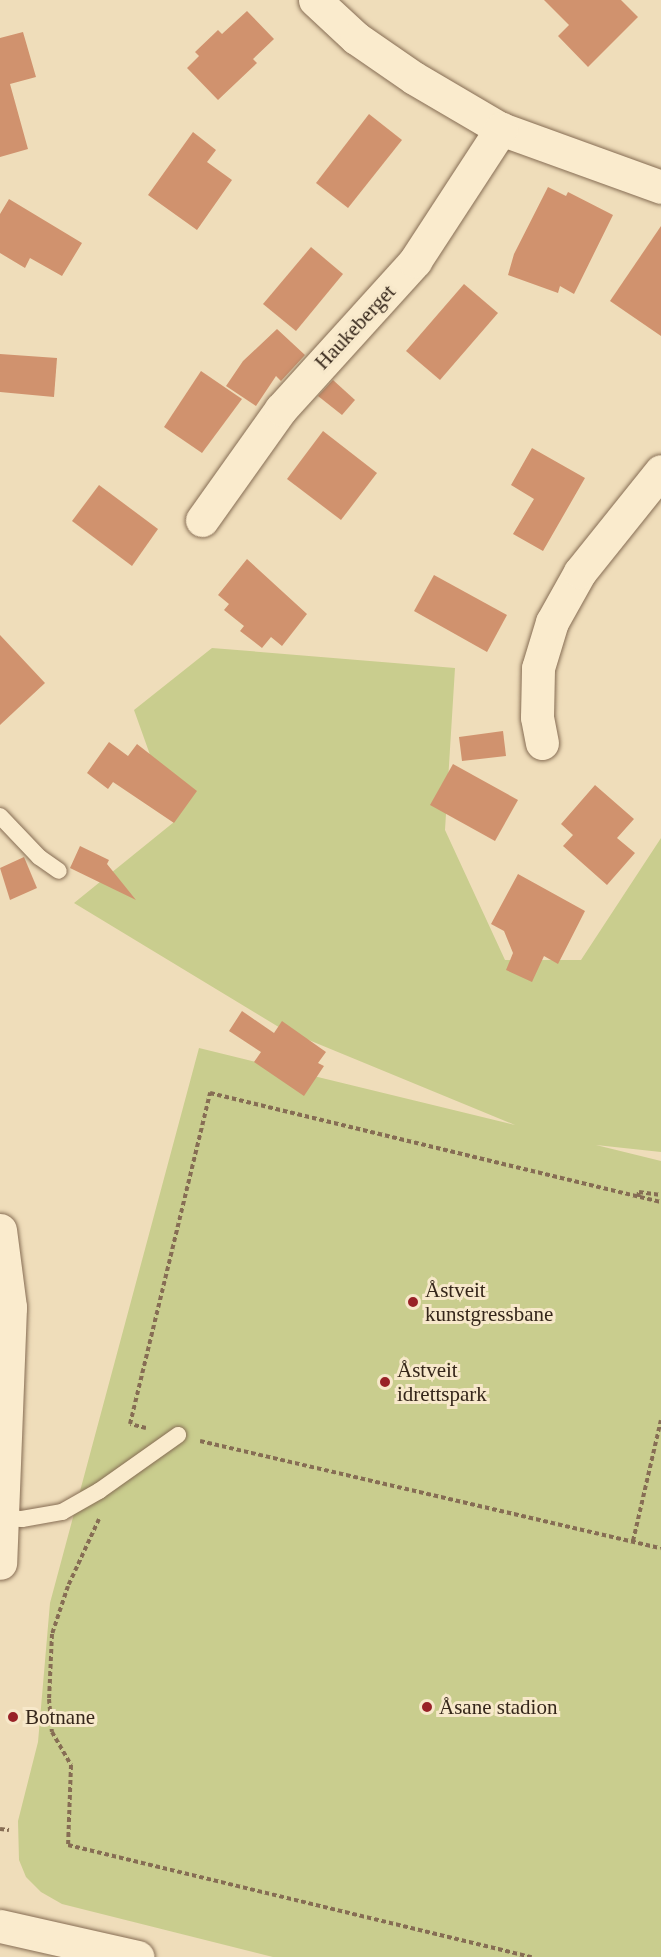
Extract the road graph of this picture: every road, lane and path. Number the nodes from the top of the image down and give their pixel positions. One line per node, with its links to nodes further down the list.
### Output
1 (315, 0): 2 (street)
2 (501, 129): 3 (street); 5 (street, Haukeberget)
3 (661, 187)
4 (661, 471): 6 (street)
5 (202, 520)
6 (542, 743)
7 (0, 816): 8 (lane)
8 (59, 871)
9 (661, 1195): 10 (path)
10 (638, 1197): 11 (path); 15 (path)
11 (661, 1202)
12 (0, 1230): 13 (street)
13 (5, 1307): 17 (street)
14 (661, 1420): 18 (path)
15 (178, 1435): 16 (lane); 18 (path)
16 (105, 1487): 17 (lane); 25 (path)
17 (2, 1518): 20 (street)
18 (633, 1541): 19 (path)
19 (661, 1548)
20 (0, 1563)
21 (0, 1829): 22 (path)
22 (9, 1830)
23 (0, 1926): 24 (street)
24 (138, 1957)
25 (532, 1957)

